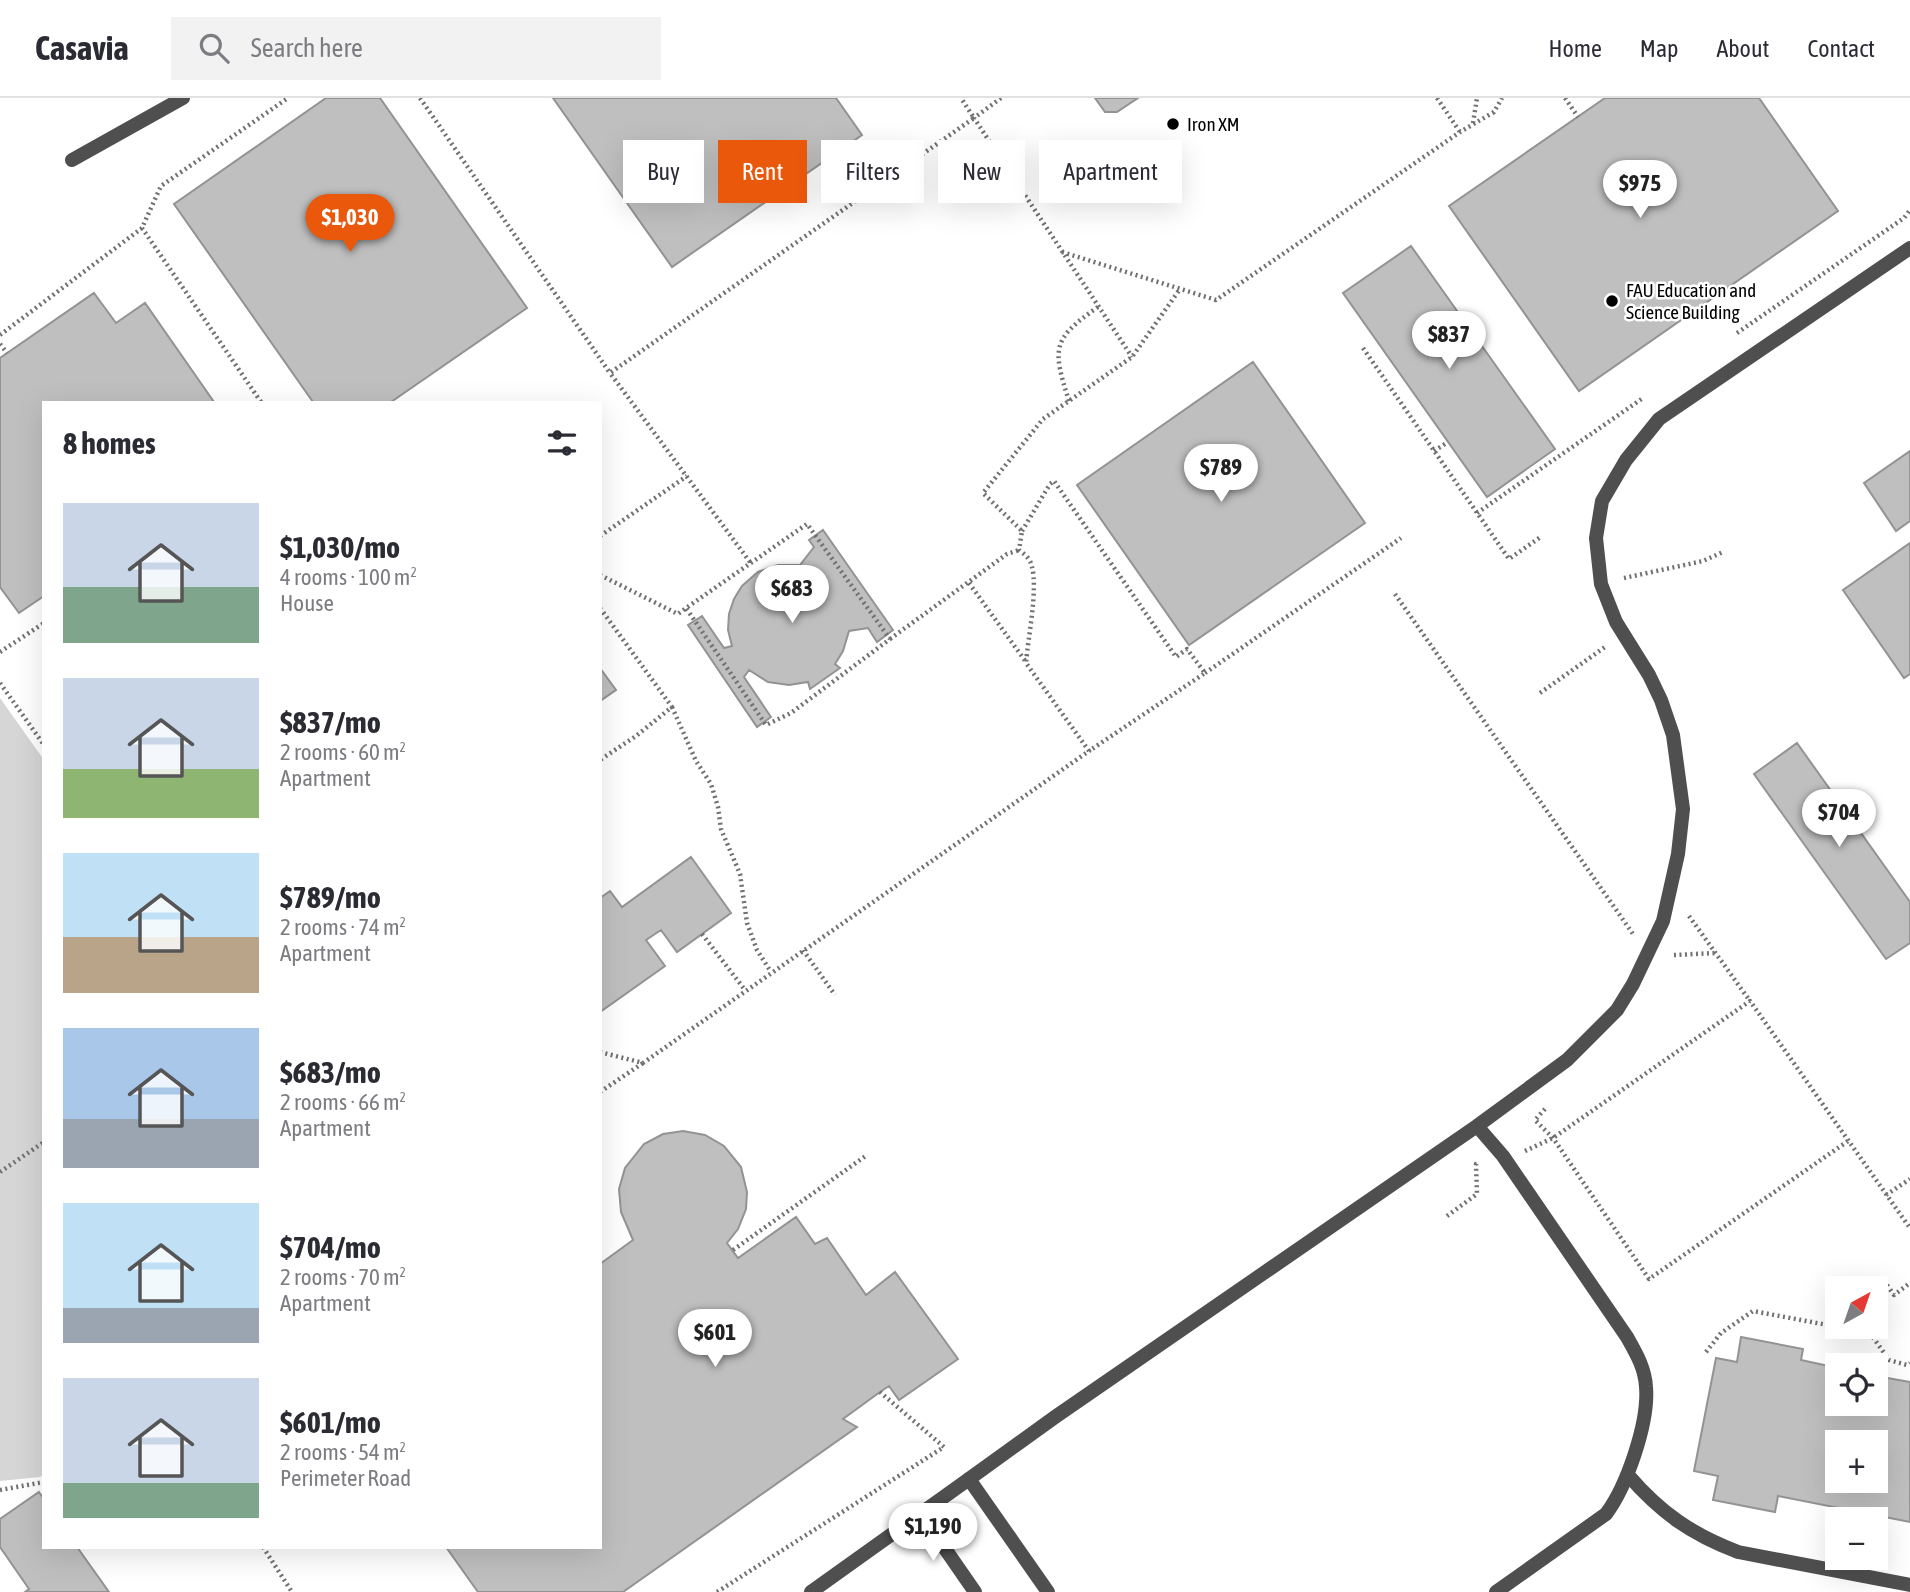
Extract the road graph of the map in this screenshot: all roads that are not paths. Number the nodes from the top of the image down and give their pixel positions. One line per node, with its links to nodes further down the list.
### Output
1 (183, 98): 2 (street)
2 (72, 160)
3 (1910, 248): 4 (street)
4 (1477, 1126): 5 (street); 6 (street)
5 (1628, 1475): 8 (street); 12 (street)
6 (969, 1479): 7 (street); 11 (street)
7 (920, 1514): 9 (street); 10 (street)
8 (1910, 1585)
9 (811, 1592)
10 (975, 1592)
11 (1048, 1592)
12 (1496, 1592)

